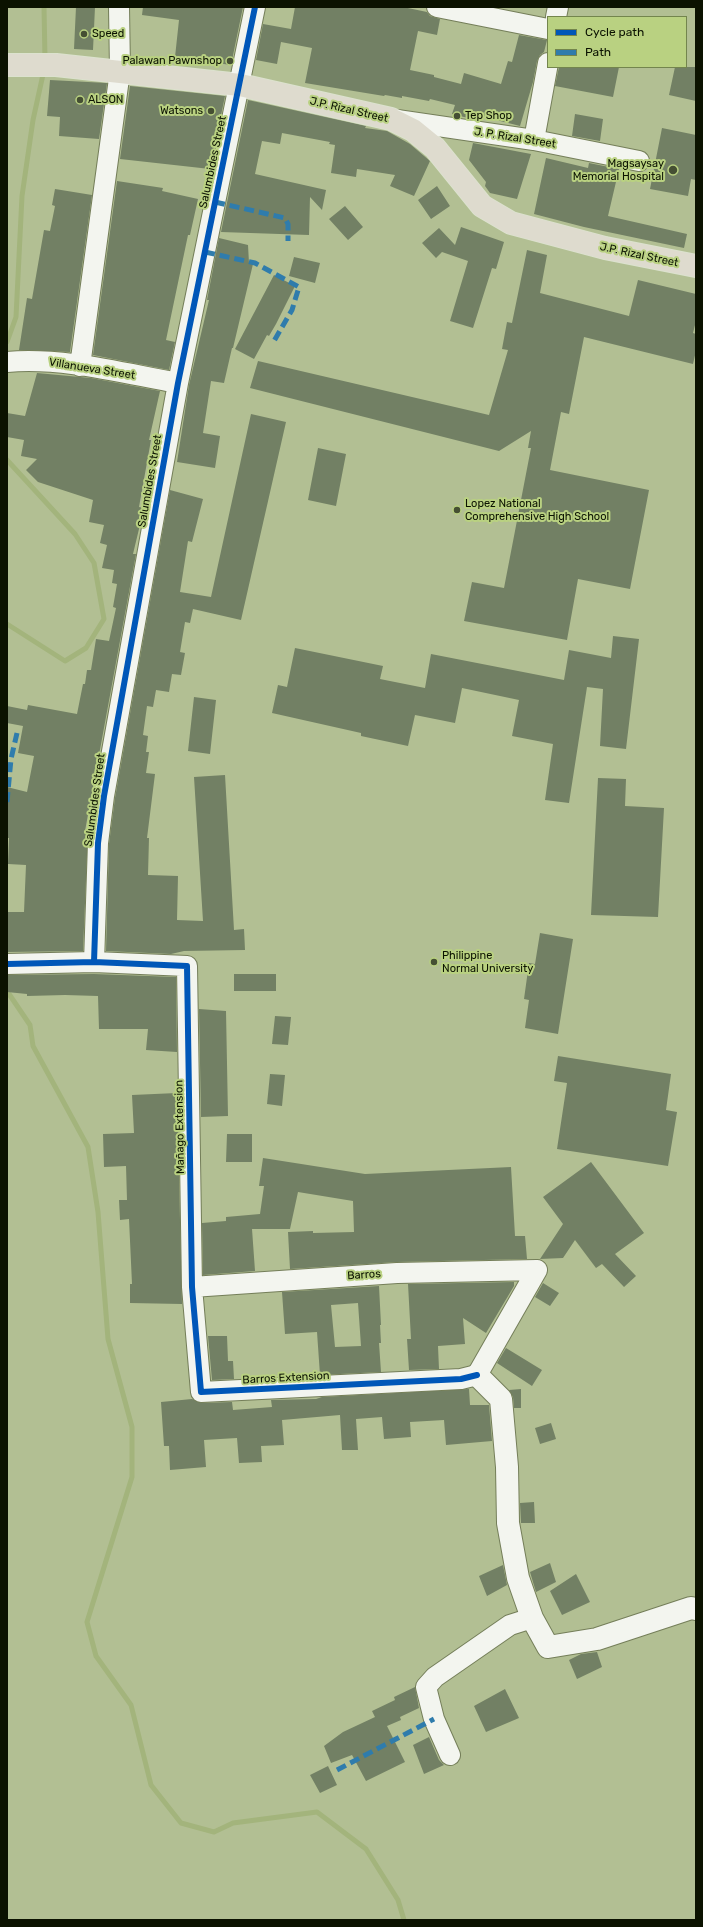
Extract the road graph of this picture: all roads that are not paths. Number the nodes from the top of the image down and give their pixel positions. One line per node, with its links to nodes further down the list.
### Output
1 (119, 7): 7 (street)
2 (255, 7): 8 (street, Salumbides Street)
3 (437, 7): 4 (street)
4 (547, 30)
5 (14, 65): 7 (main road, J.P. Rizal Street)
6 (547, 68): 10 (street)
7 (120, 71): 8 (main road, J.P. Rizal Street); 14 (street)
8 (240, 85): 9 (main road, J.P. Rizal Street); 15 (street, Salumbides Street)
9 (391, 119): 10 (street, J. P. Rizal Street); 12 (main road, J.P. Rizal Street)
10 (534, 140): 11 (street, J. P. Rizal Street)
11 (639, 161)
12 (696, 266)
13 (7, 362): 14 (street, Villanueva Street)
14 (80, 366): 15 (street, Villanueva Street)
15 (178, 383): 16 (street, Salumbides Street)
16 (94, 962): 17 (street); 18 (street, Mañago Extension)
17 (7, 964)
18 (192, 1287): 19 (street, Barros Extension); 19 (street, Barros)
19 (477, 1375): 21 (street)
20 (696, 1610): 21 (street)
21 (532, 1618): 22 (street)
22 (450, 1755)

